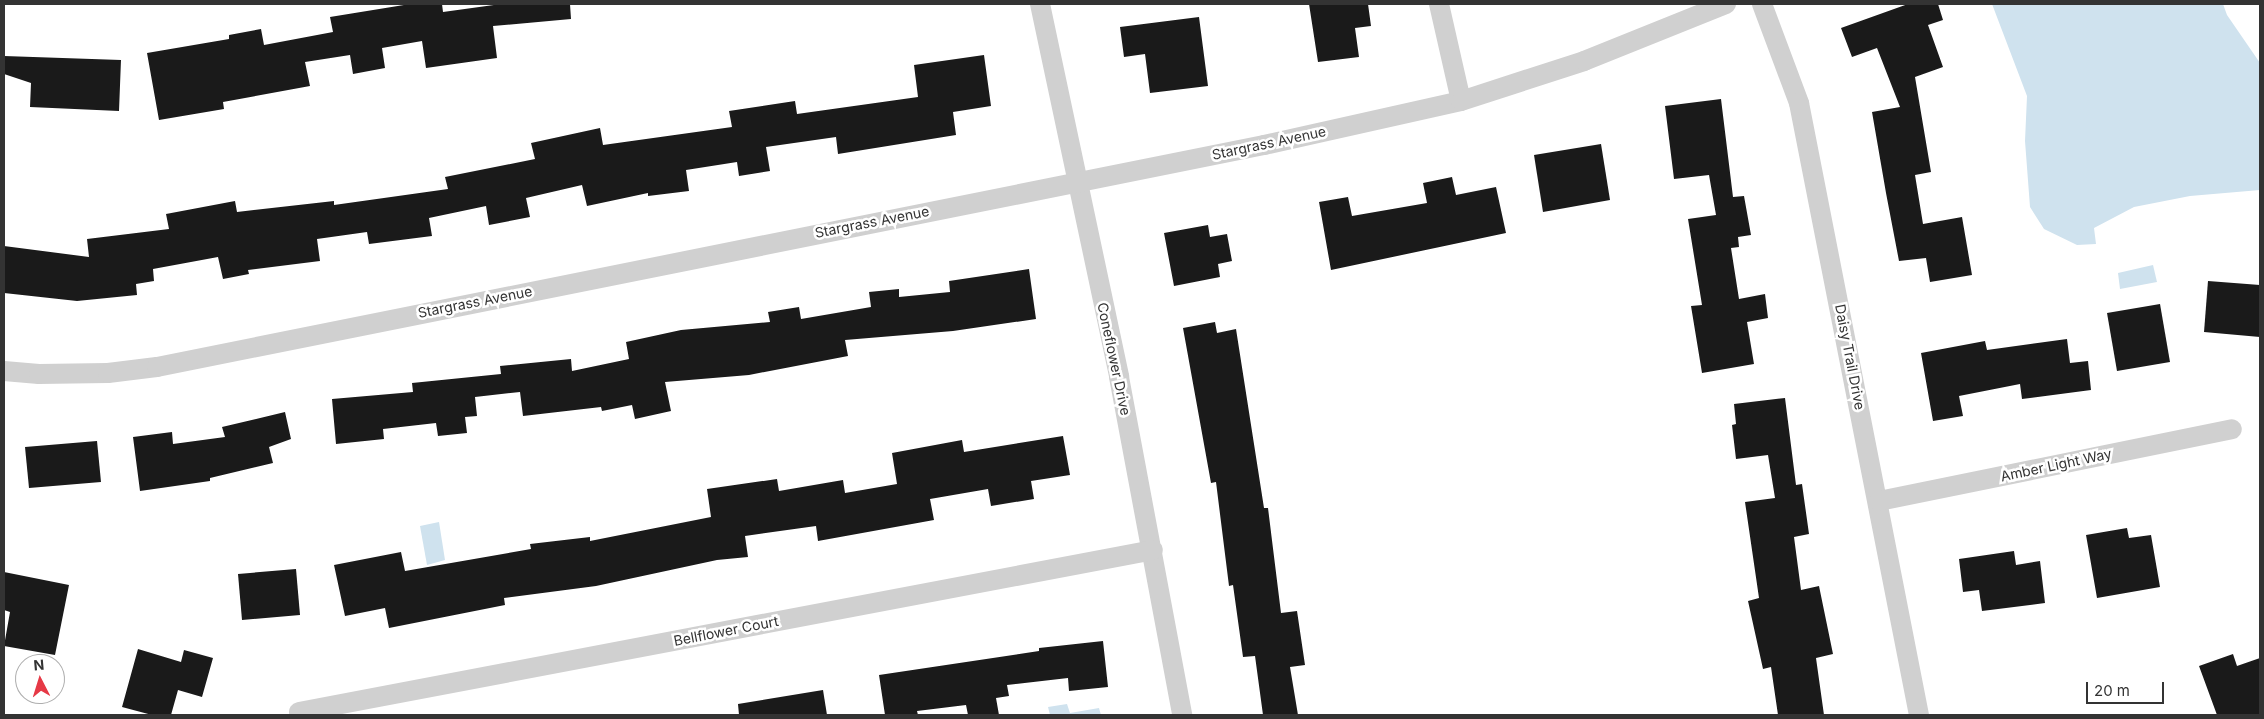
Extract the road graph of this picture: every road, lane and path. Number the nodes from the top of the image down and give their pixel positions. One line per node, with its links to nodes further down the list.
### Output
1 (1040, 4): 6 (street, Coneflower Drive)
2 (1439, 4): 5 (street)
3 (1726, 4): 5 (street, Stargrass Avenue)
4 (1762, 4): 9 (street, Daisy Trail Drive)
5 (1461, 101): 6 (street, Stargrass Avenue)
6 (1076, 181): 7 (street, Stargrass Avenue); 10 (street, Coneflower Drive)
7 (4, 371)
8 (2232, 429): 9 (street, Amber Light Way)
9 (1879, 501): 13 (street, Daisy Trail Drive)
10 (1152, 550): 11 (street, Bellflower Court); 12 (street, Coneflower Drive)
11 (299, 712)
12 (1182, 715)
13 (1919, 715)

